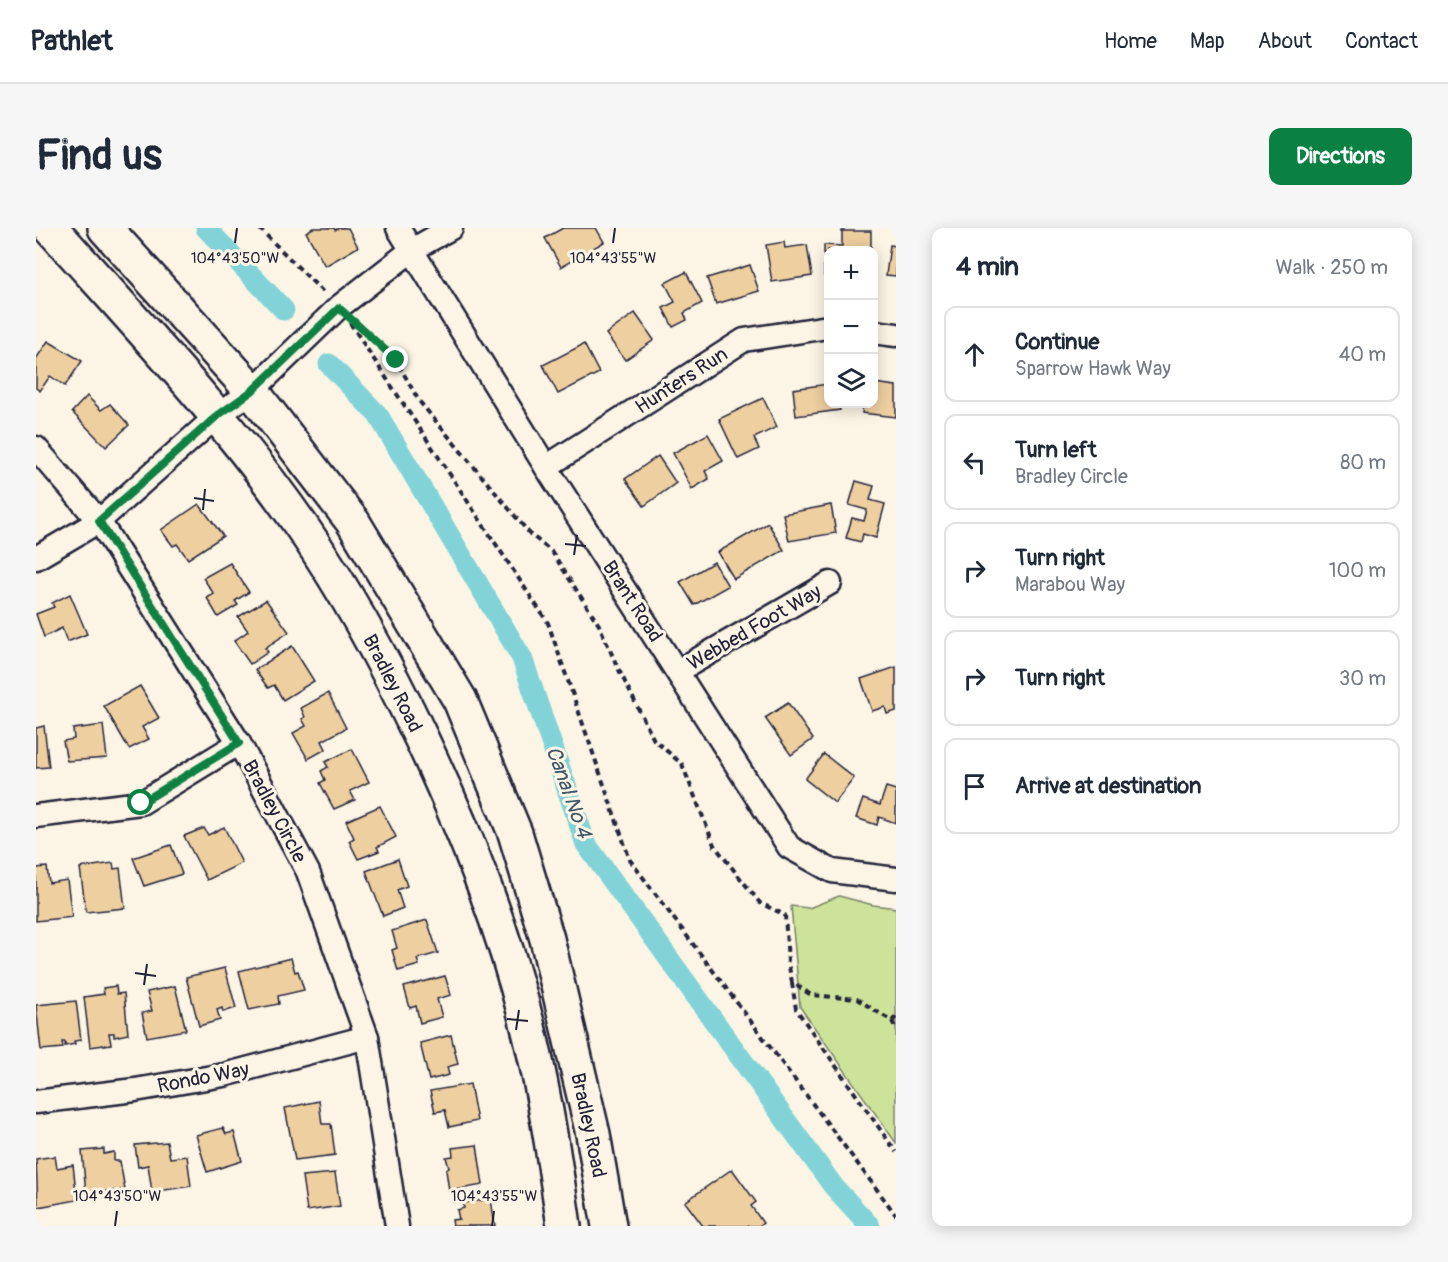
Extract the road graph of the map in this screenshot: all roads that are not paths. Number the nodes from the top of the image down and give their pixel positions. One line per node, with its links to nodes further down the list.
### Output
1 (51, 228): 10 (main road, Bradley Road)
2 (105, 228): 9 (main road, Bradley Road)
3 (398, 228): 5 (street, Brant Road)
4 (451, 228): 5 (street)
5 (412, 250): 9 (street); 12 (street, Brant Road)
6 (824, 328): 12 (street, Hunters Run)
7 (878, 333): 8 (street)
8 (896, 335)
9 (252, 391): 10 (street); 24 (main road, Bradley Road)
10 (217, 416): 13 (street); 23 (main road, Bradley Road)
11 (36, 448): 13 (street, Bradley Circle)
12 (546, 467): 16 (street, Brant Road)
13 (99, 521): 14 (street); 17 (street, Bradley Circle)
14 (36, 558)
15 (830, 583): 16 (street, Webbed Foot Way)
16 (678, 671): 19 (street, Brant Road)
17 (239, 743): 18 (street); 20 (street, Bradley Circle)
18 (36, 816)
19 (896, 879)
20 (367, 1037): 21 (street, Rondo Way); 22 (street, Bradley Circle)
21 (36, 1102)
22 (397, 1226)
23 (564, 1226)
24 (609, 1226)

